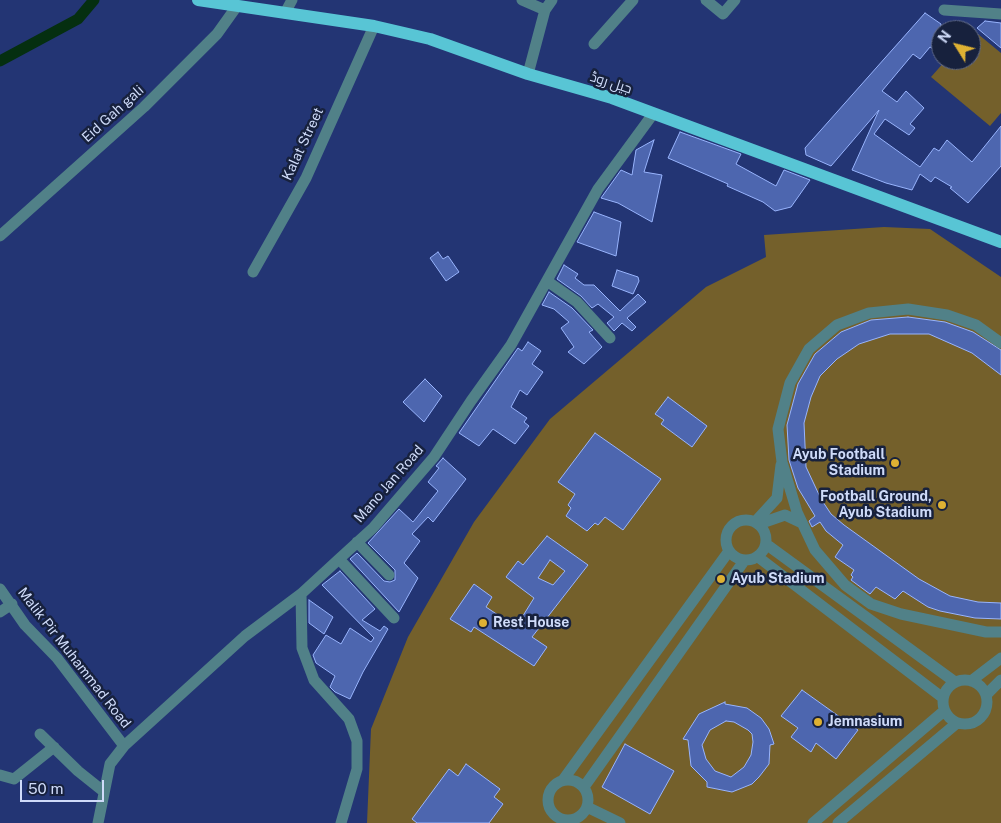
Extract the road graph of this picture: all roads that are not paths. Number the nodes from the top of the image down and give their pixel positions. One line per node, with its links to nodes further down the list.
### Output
1 (198, 0): 8 (main road, جیل روڈ)
2 (292, 0): 12 (street)
3 (522, 0): 10 (street)
4 (552, 0): 10 (street)
5 (633, 0): 15 (street)
6 (706, 0): 7 (street)
7 (735, 0)
8 (219, 1): 9 (main road, جیل روڈ)
9 (237, 6): 12 (main road, جیل روڈ); 18 (street, Eid Gah gali)
10 (546, 10): 16 (street)
11 (944, 10): 13 (street)
12 (285, 13): 14 (main road, جیل روڈ)
13 (1001, 14)
14 (374, 26): 16 (main road, جیل روڈ); 20 (street, Kalat Street)
15 (594, 44)
16 (528, 74): 17 (main road, جیل روڈ)
17 (654, 114): 19 (main road, جیل روڈ); 21 (street, Mano Jan Road)
18 (0, 236)
19 (1001, 242)
20 (253, 272)
21 (547, 281): 22 (street); 27 (street, Mano Jan Road)
22 (610, 338)
23 (1001, 343): 24 (street)
24 (782, 462): 25 (street); 26 (street)
25 (757, 523): 26 (street); 28 (street); 29 (street)
26 (802, 523): 39 (street)
27 (357, 542): 31 (street, Mano Jan Road); 33 (street)
28 (766, 544): 30 (street); 43 (street)
29 (729, 551): 32 (street); 52 (street)
30 (758, 557): 32 (street); 45 (street)
31 (340, 559): 35 (street, Mano Jan Road); 38 (street)
32 (744, 561): 53 (street)
33 (389, 575)
34 (0, 588): 36 (street, Malik Pir Muhammad Road)
35 (301, 594): 49 (street, Mano Jan Road); 57 (street)
36 (12, 604): 37 (street); 49 (street, Malik Pir Muhammad Road)
37 (0, 612)
38 (394, 618)
39 (1001, 632)
40 (1001, 658): 42 (street)
41 (1001, 680): 44 (street)
42 (971, 681): 43 (street); 44 (street)
43 (955, 682): 45 (street)
44 (986, 695): 47 (street)
45 (943, 698): 46 (street)
46 (944, 711): 47 (street); 59 (street)
47 (957, 723): 60 (street)
48 (40, 734): 50 (street)
49 (124, 746): 54 (street, Mano Jan Road)
50 (54, 748): 51 (street); 54 (street)
51 (0, 775)
52 (563, 780): 53 (street); 55 (street)
53 (584, 786): 55 (street)
54 (103, 791): 56 (street, Mano Jan Road)
55 (587, 807): 58 (street)
56 (98, 823)
57 (341, 823)
58 (620, 823)
59 (812, 823)
60 (838, 823)

